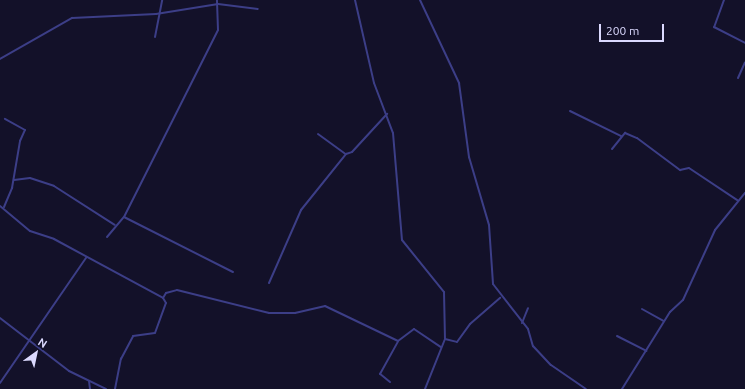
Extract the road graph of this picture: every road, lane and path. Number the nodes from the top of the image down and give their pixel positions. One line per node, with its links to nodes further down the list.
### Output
1 (162, 0): 8 (street)
2 (218, 0): 6 (street)
3 (355, 0): 15 (street)
4 (420, 0): 33 (street)
5 (724, 0): 10 (street)
6 (218, 4): 7 (street); 8 (street); 26 (street)
7 (258, 9)
8 (161, 13): 9 (street); 11 (street)
9 (155, 37)
10 (745, 43)
11 (0, 59)
12 (745, 62): 13 (street)
13 (738, 78)
14 (570, 111): 18 (street)
15 (387, 114): 20 (street); 40 (street)
16 (5, 119): 21 (street)
17 (318, 134): 20 (street)
18 (621, 136): 19 (street); 23 (street)
19 (612, 149)
20 (346, 154): 31 (street)
21 (14, 180): 25 (street); 27 (street)
22 (745, 194): 23 (street)
23 (737, 200): 37 (street)
24 (0, 206): 25 (street)
25 (4, 207): 29 (street)
26 (124, 217): 27 (street); 30 (street)
27 (115, 225): 28 (street)
28 (107, 237)
29 (86, 258): 32 (street); 42 (street)
30 (233, 272)
31 (269, 282)
32 (163, 298): 41 (street); 50 (street)
33 (500, 298): 38 (street); 40 (street)
34 (528, 308): 38 (street)
35 (642, 310): 37 (street)
36 (0, 318): 42 (street)
37 (664, 322): 44 (street)
38 (522, 323): 52 (street)
39 (617, 336): 44 (street)
40 (445, 339): 43 (street)
41 (398, 341): 43 (street); 46 (street)
42 (29, 343): 45 (street); 47 (street)
43 (441, 347): 51 (street)
44 (646, 351): 53 (street)
45 (89, 381): 48 (street); 49 (street)
46 (390, 382)
47 (0, 383)
48 (90, 389)
49 (106, 389)
50 (115, 389)
51 (424, 389)
52 (586, 389)
53 (622, 389)

